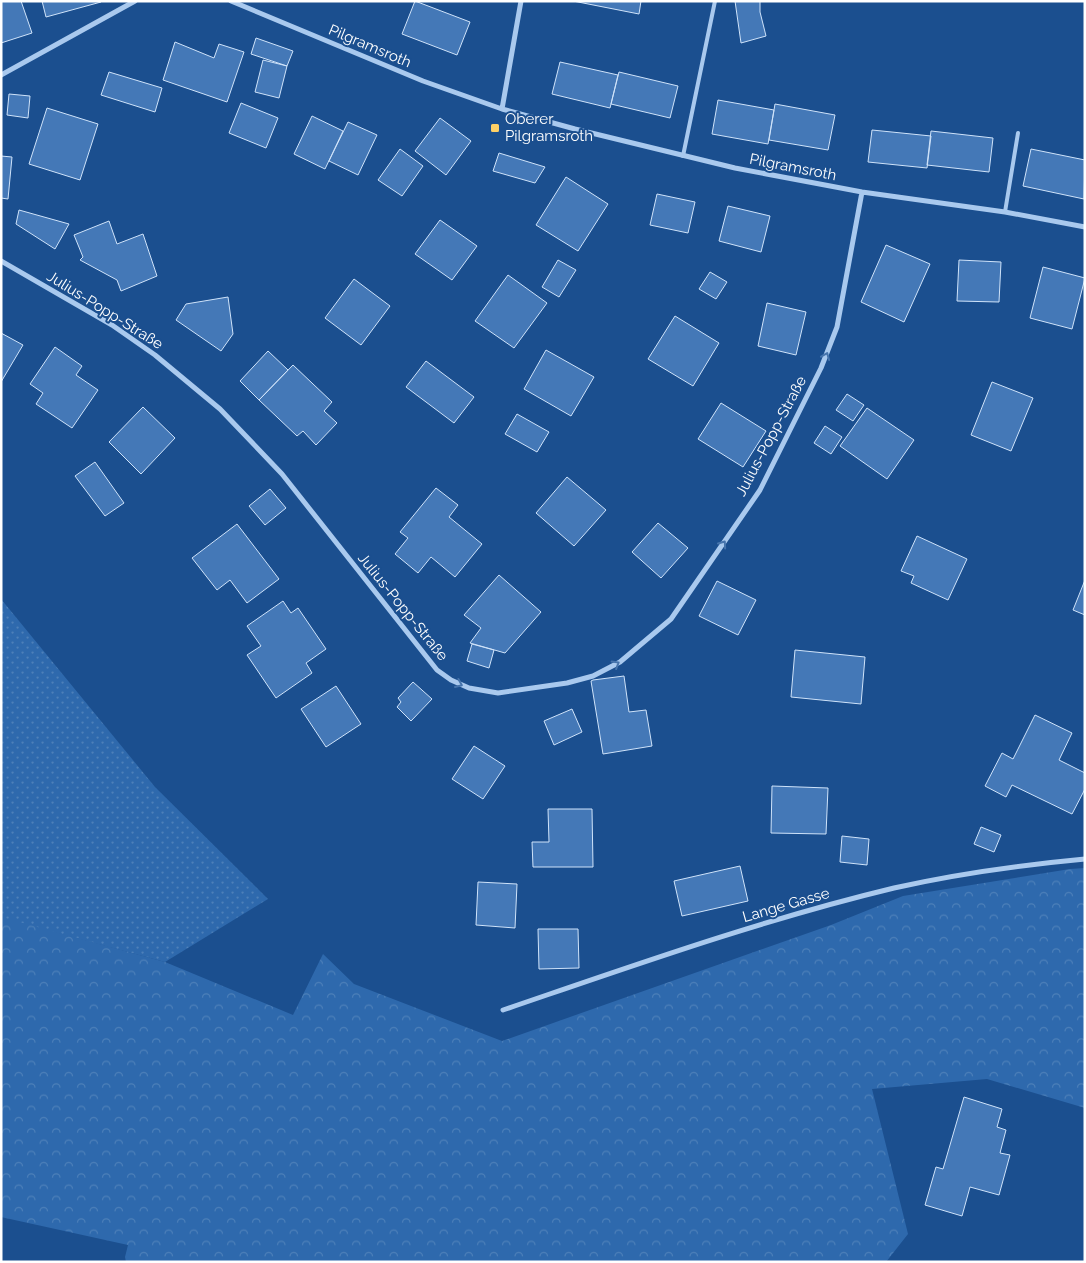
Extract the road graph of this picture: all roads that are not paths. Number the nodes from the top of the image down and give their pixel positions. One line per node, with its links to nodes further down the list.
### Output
1 (135, 1): 5 (street)
2 (231, 1): 6 (street, Pilgramsroth)
3 (521, 1): 6 (street)
4 (714, 1): 8 (lane)
5 (1, 76)
6 (502, 109): 8 (street, Pilgramsroth)
7 (1018, 134): 10 (lane)
8 (683, 156): 9 (street, Pilgramsroth)
9 (862, 192): 10 (street, Pilgramsroth); 12 (street, Julius-Popp-Straße, one-way to 9)
10 (1004, 212): 11 (street, Pilgramsroth)
11 (1085, 228)
12 (1, 261)
13 (1085, 859): 14 (street, Lange Gasse)
14 (503, 1010)

